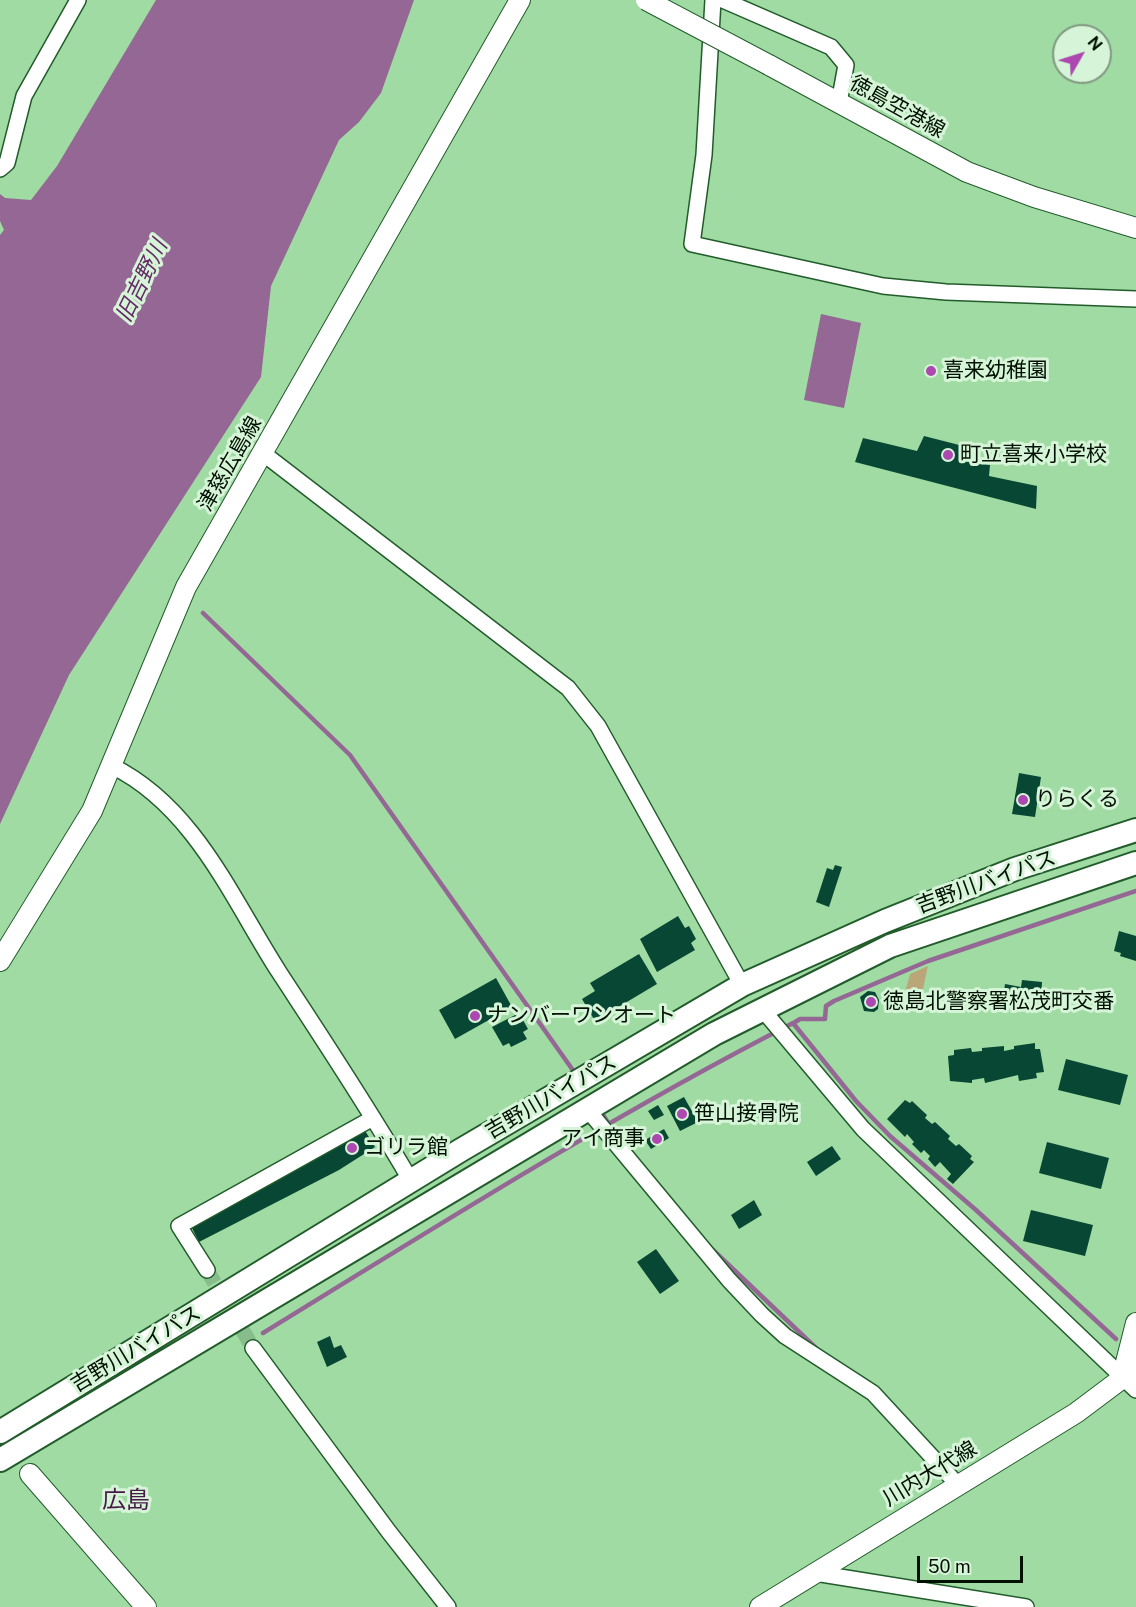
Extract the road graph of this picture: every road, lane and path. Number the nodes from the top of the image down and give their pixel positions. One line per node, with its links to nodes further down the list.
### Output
1 (78, 0): 7 (street)
2 (520, 0): 10 (main road, 津慈広島線)
3 (646, 0): 6 (main road, 徳島空港線, bridge)
4 (713, 0): 9 (street)
5 (723, 0): 6 (street)
6 (839, 103): 8 (main road, 徳島空港線)
7 (0, 169)
8 (1136, 228)
9 (1136, 299)
10 (264, 454): 11 (main road, 津慈広島線); 15 (street)
11 (112, 766): 14 (main road, 津慈広島線); 18 (street)
12 (1136, 830): 15 (highway, 吉野川バイパス)
13 (1136, 863): 16 (highway, 吉野川バイパス)
14 (0, 961)
15 (742, 985): 19 (highway, 吉野川バイパス)
16 (762, 1009): 17 (highway, 吉野川バイパス); 23 (street)
17 (587, 1109): 25 (highway, 吉野川バイパス); 27 (street)
18 (373, 1118): 19 (street); 20 (street)
19 (411, 1181): 24 (highway, 吉野川バイパス)
20 (207, 1270)
21 (1136, 1323): 23 (main road)
22 (253, 1348): 30 (street)
23 (1131, 1378): 27 (main road, 川内大代線)
24 (0, 1432)
25 (0, 1460)
26 (30, 1474): 29 (main road)
27 (958, 1485): 28 (main road, 川内大代線)
28 (815, 1573): 31 (main road, 川内大代線); 32 (street)
29 (147, 1607)
30 (448, 1607)
31 (760, 1607)
32 (1026, 1607)

